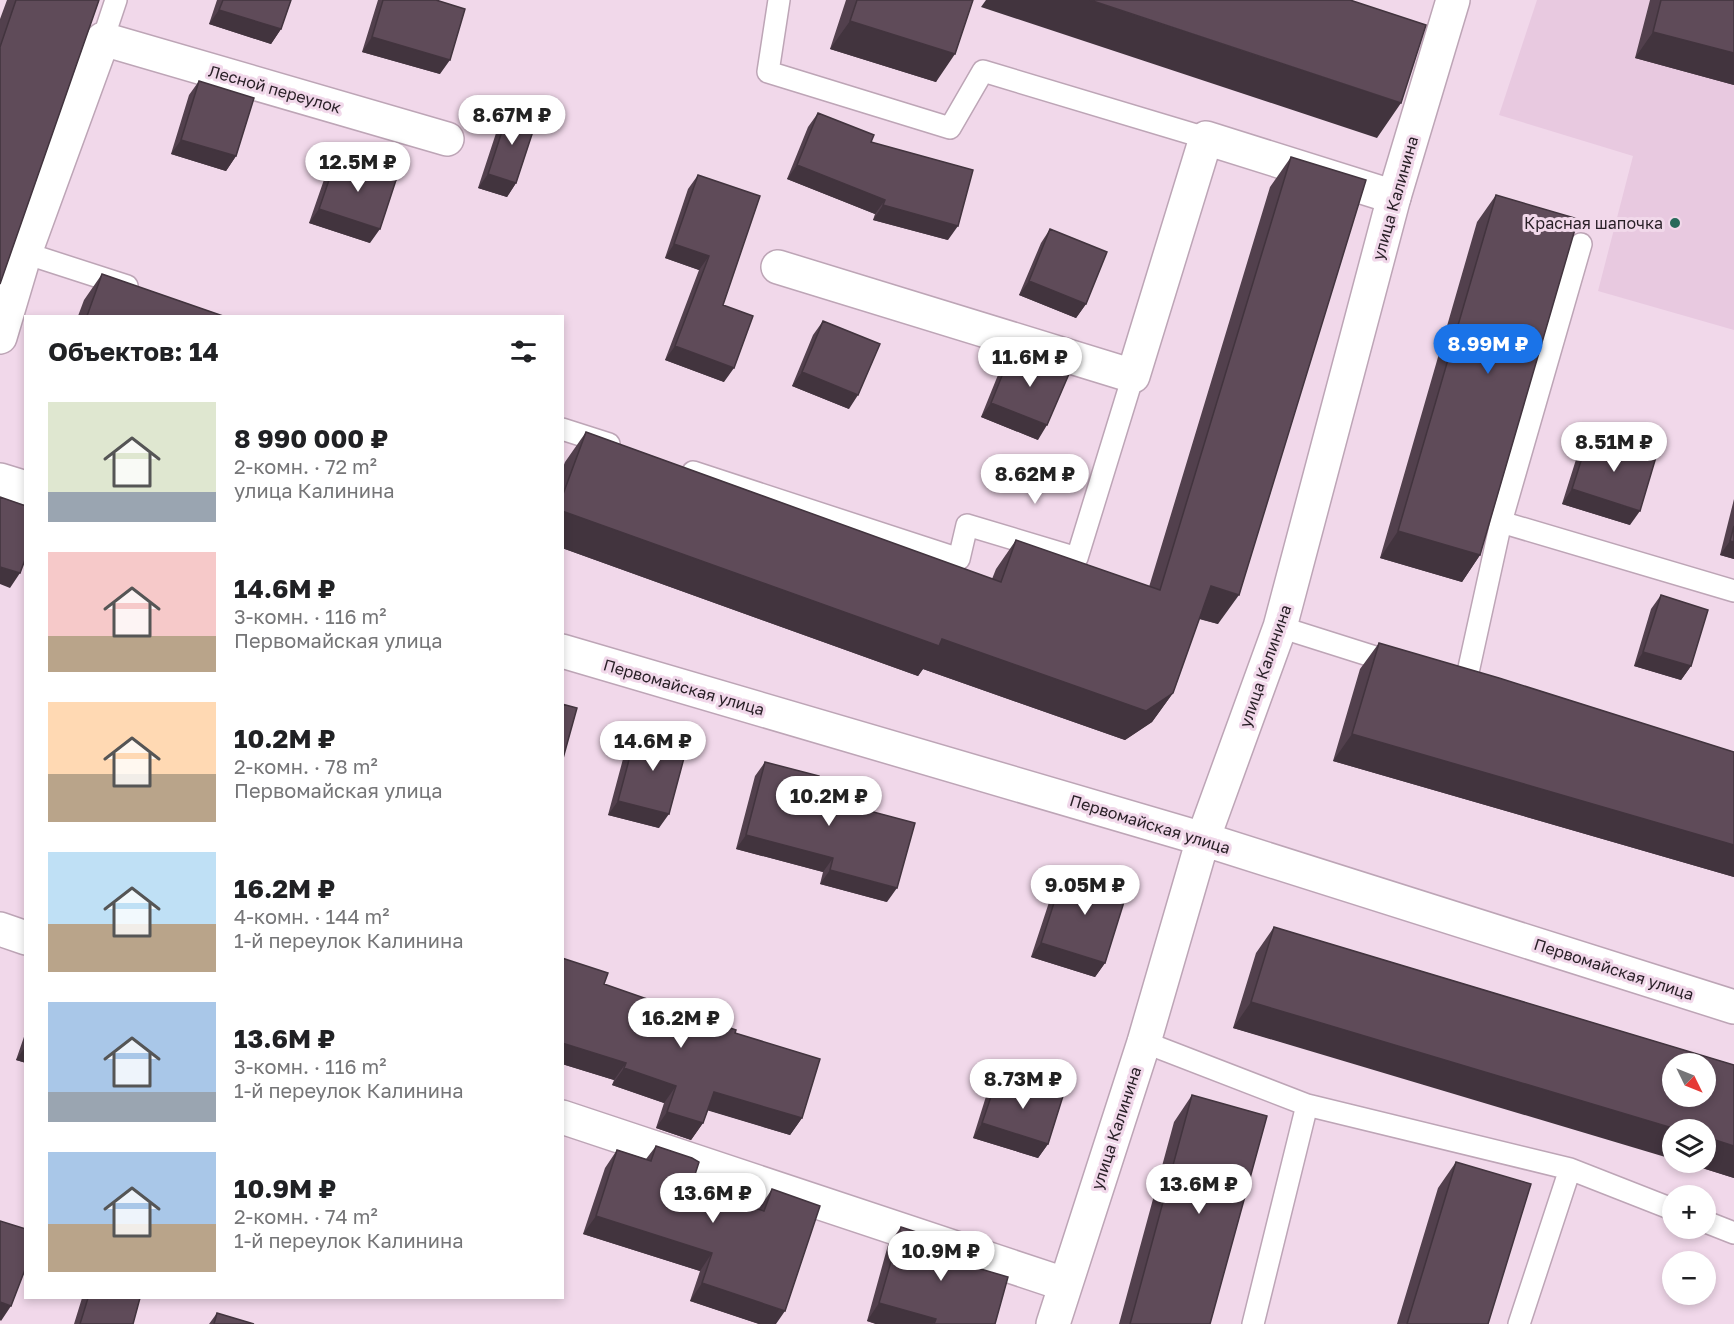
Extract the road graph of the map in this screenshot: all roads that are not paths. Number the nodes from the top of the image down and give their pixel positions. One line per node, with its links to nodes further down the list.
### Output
1 (116, 0): 4 (lane)
2 (779, 0): 5 (lane)
3 (1453, 0): 7 (street, улица Калинина)
4 (103, 39): 6 (street, Лесной переулок); 9 (street)
5 (1206, 138): 7 (street); 13 (street)
6 (447, 139)
7 (1394, 197): 21 (street, улица Калинина)
8 (1581, 244): 19 (lane)
9 (25, 253): 11 (lane); 12 (street)
10 (778, 267): 13 (street)
11 (144, 292)
12 (0, 337)
13 (1133, 376): 16 (lane)
14 (564, 430): 15 (lane)
15 (630, 451)
16 (676, 466)
17 (0, 480): 18 (street)
18 (24, 487)
19 (1502, 522): 20 (lane); 25 (lane)
20 (1734, 591)
21 (1280, 627): 23 (lane); 27 (street, улица Калинина)
22 (564, 652): 27 (street, Первомайская улица)
23 (1422, 672)
24 (1443, 679): 25 (lane)
25 (1465, 686): 26 (lane)
26 (1487, 693)
27 (1203, 839): 30 (street, Первомайская улица); 31 (street, улица Калинина)
28 (0, 929): 29 (street)
29 (24, 937)
30 (1734, 1007)
31 (1144, 1042): 32 (lane); 38 (street, улица Калинина)
32 (1307, 1105): 34 (lane); 40 (lane)
33 (564, 1118): 38 (street)
34 (1570, 1169): 35 (lane); 41 (lane)
35 (1662, 1205)
36 (1716, 1226): 37 (lane)
37 (1734, 1233)
38 (1064, 1284): 39 (street, улица Калинина)
39 (1053, 1324)
40 (1253, 1324)
41 (1519, 1324)

